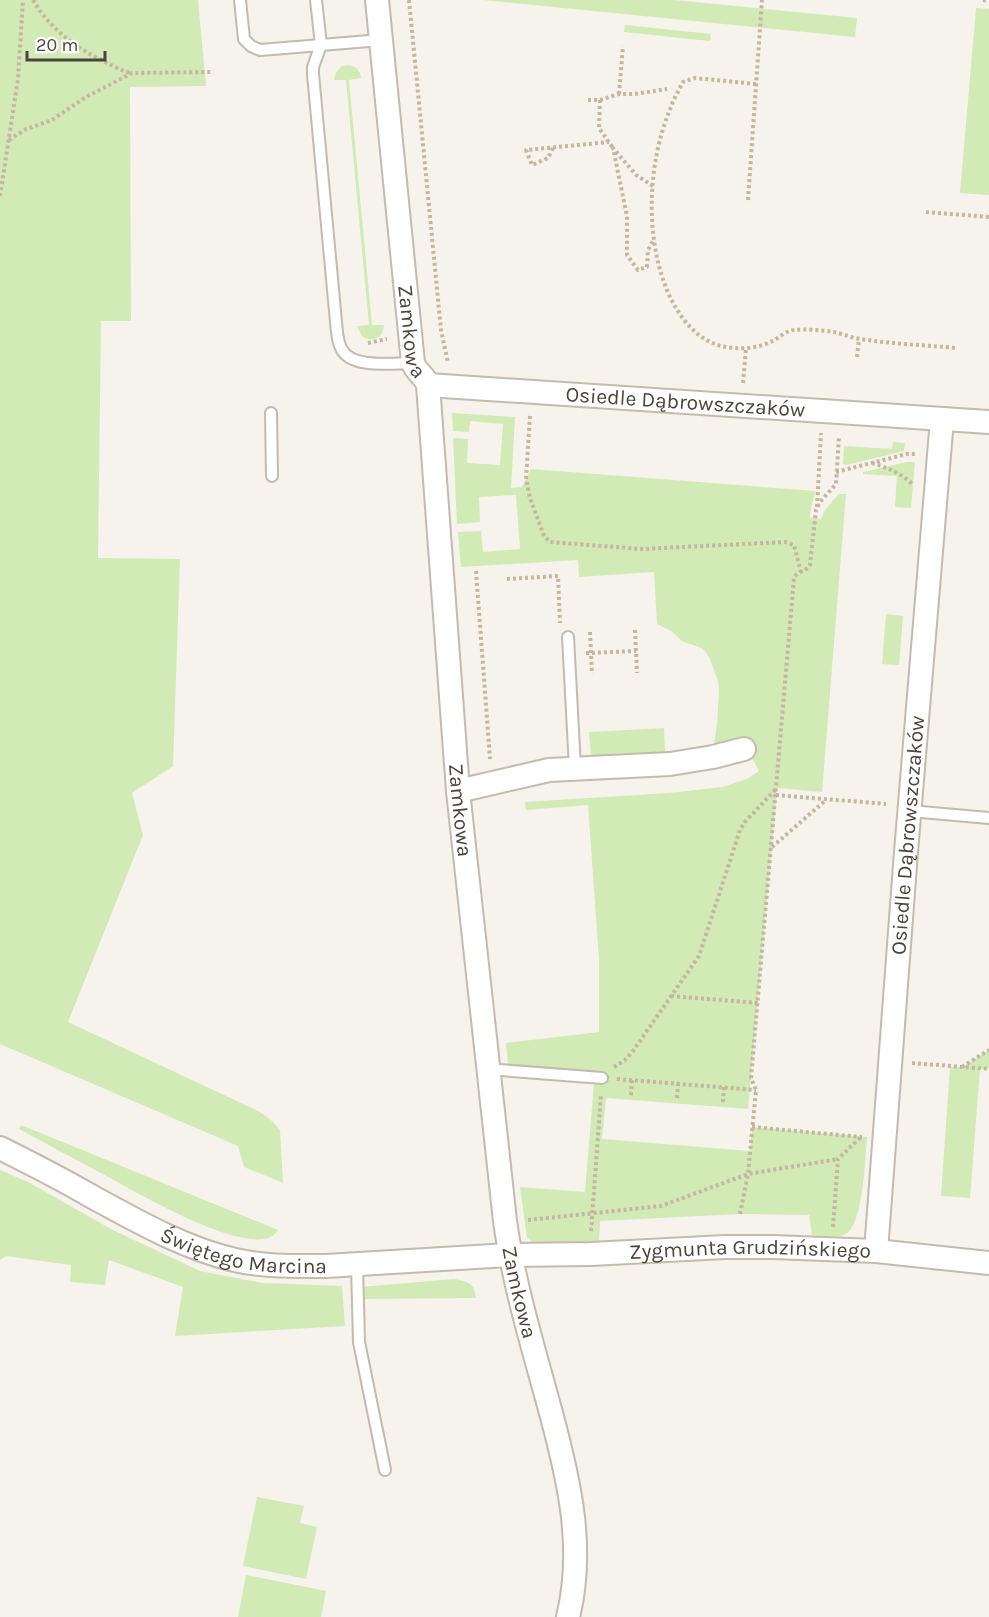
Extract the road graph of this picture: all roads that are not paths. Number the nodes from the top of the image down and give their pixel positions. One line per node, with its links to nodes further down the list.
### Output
1 (240, 0): 5 (lane)
2 (316, 0): 5 (lane)
3 (377, 0): 4 (street, Zamkowa)
4 (381, 40): 5 (lane); 6 (street, Zamkowa)
5 (321, 45): 6 (lane)
6 (413, 363): 7 (street, Zamkowa)
7 (428, 385): 9 (street, Osiedle Dąbrowszczaków); 15 (street, Zamkowa)
8 (271, 413): 11 (lane)
9 (942, 419): 10 (street, Osiedle Dąbrowszczaków); 16 (street, Osiedle Dąbrowszczaków)
10 (989, 422)
11 (272, 476)
12 (564, 634): 14 (lane)
13 (744, 749): 14 (street)
14 (575, 768): 15 (street)
15 (458, 791): 18 (street, Zamkowa)
16 (901, 808): 17 (lane); 21 (street, Osiedle Dąbrowszczaków)
17 (989, 818)
18 (488, 1069): 19 (lane); 22 (street, Zamkowa)
19 (602, 1078)
20 (0, 1148): 24 (street, Świętego Marcina)
21 (876, 1251): 22 (street, Zygmunta Grudzińskiego); 23 (street, Zygmunta Grudzińskiego)
22 (509, 1256): 24 (street, Świętego Marcina); 26 (street, Zamkowa)
23 (989, 1263)
24 (357, 1265): 25 (lane)
25 (385, 1470)
26 (567, 1617)

